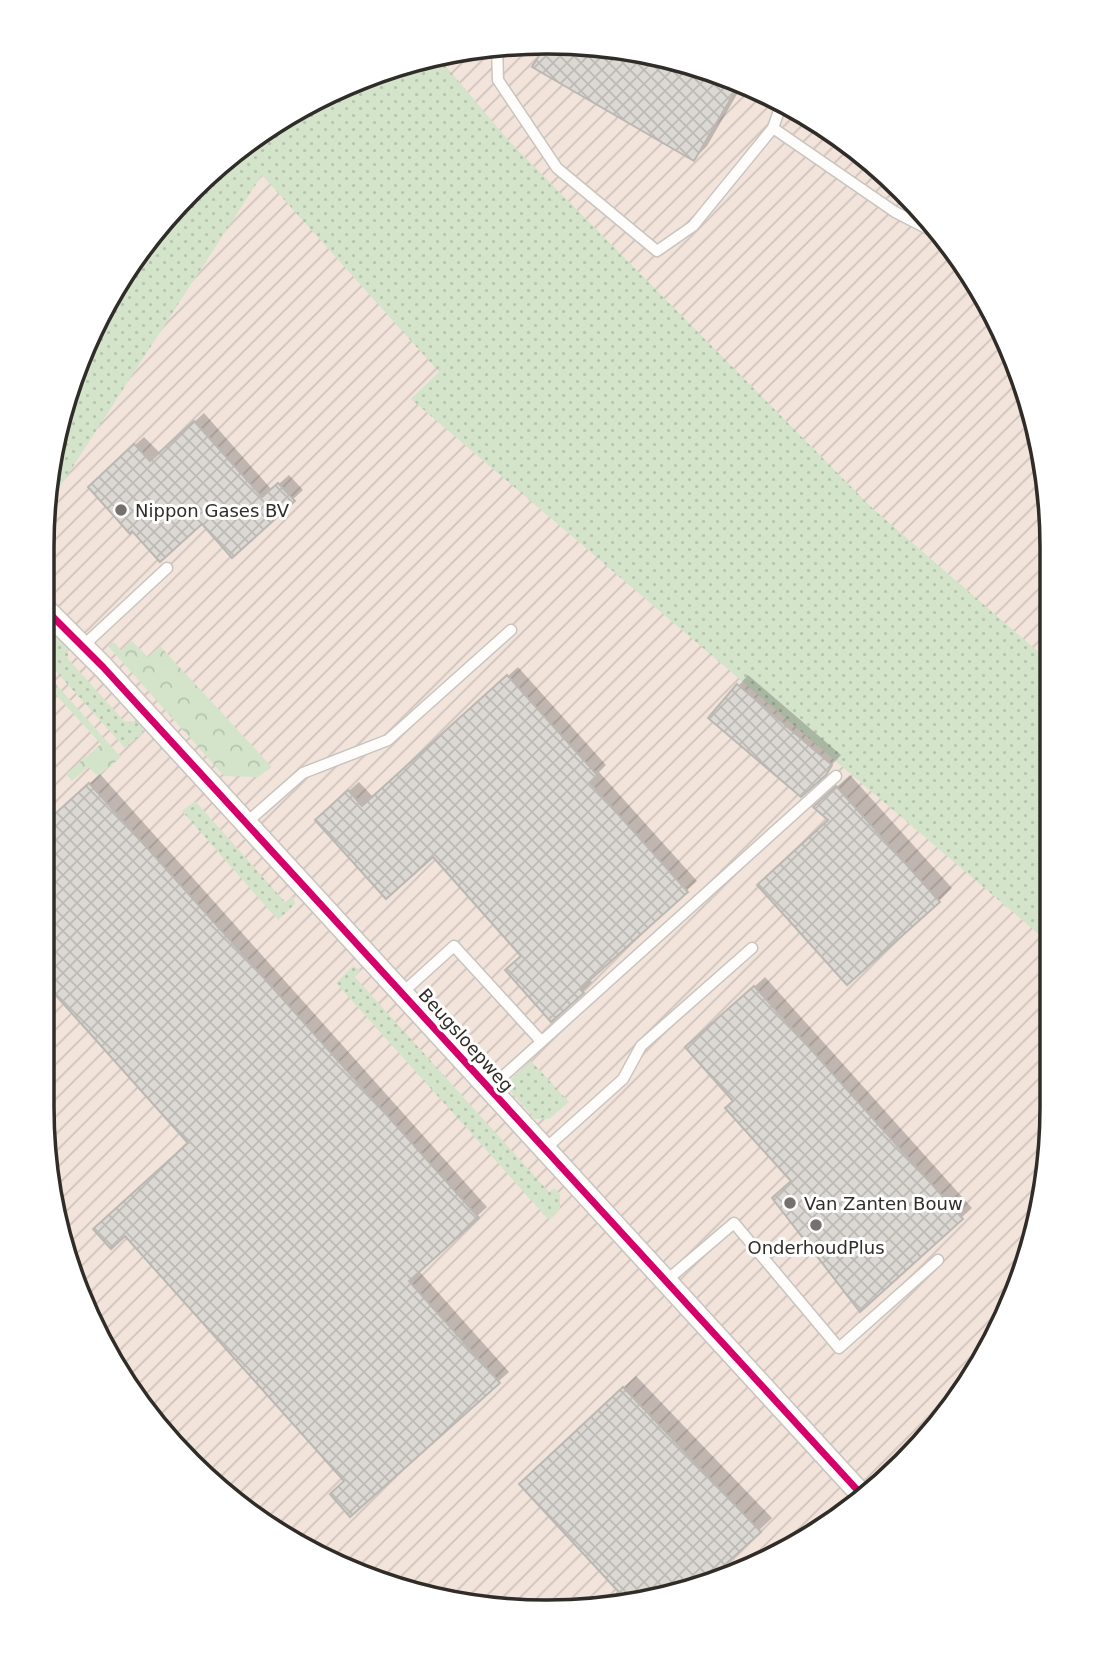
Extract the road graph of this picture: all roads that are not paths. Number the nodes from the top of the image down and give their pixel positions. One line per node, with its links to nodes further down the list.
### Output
1 (497, 57): 3 (lane)
2 (778, 112): 3 (lane)
3 (773, 128): 4 (lane)
4 (919, 224)
5 (167, 568): 8 (lane)
6 (54, 617): 8 (street, Beugsloepweg)
7 (511, 630): 10 (lane)
8 (83, 646): 10 (street, Beugsloepweg)
9 (836, 776): 13 (lane)
10 (246, 823): 12 (street, Beugsloepweg)
11 (752, 948): 15 (lane)
12 (402, 993): 13 (lane); 14 (street, Beugsloepweg)
13 (541, 1041): 14 (lane)
14 (489, 1088): 15 (street, Beugsloepweg)
15 (545, 1149): 17 (street, Beugsloepweg)
16 (938, 1260): 17 (lane)
17 (666, 1281): 18 (street, Beugsloepweg)
18 (857, 1490)

